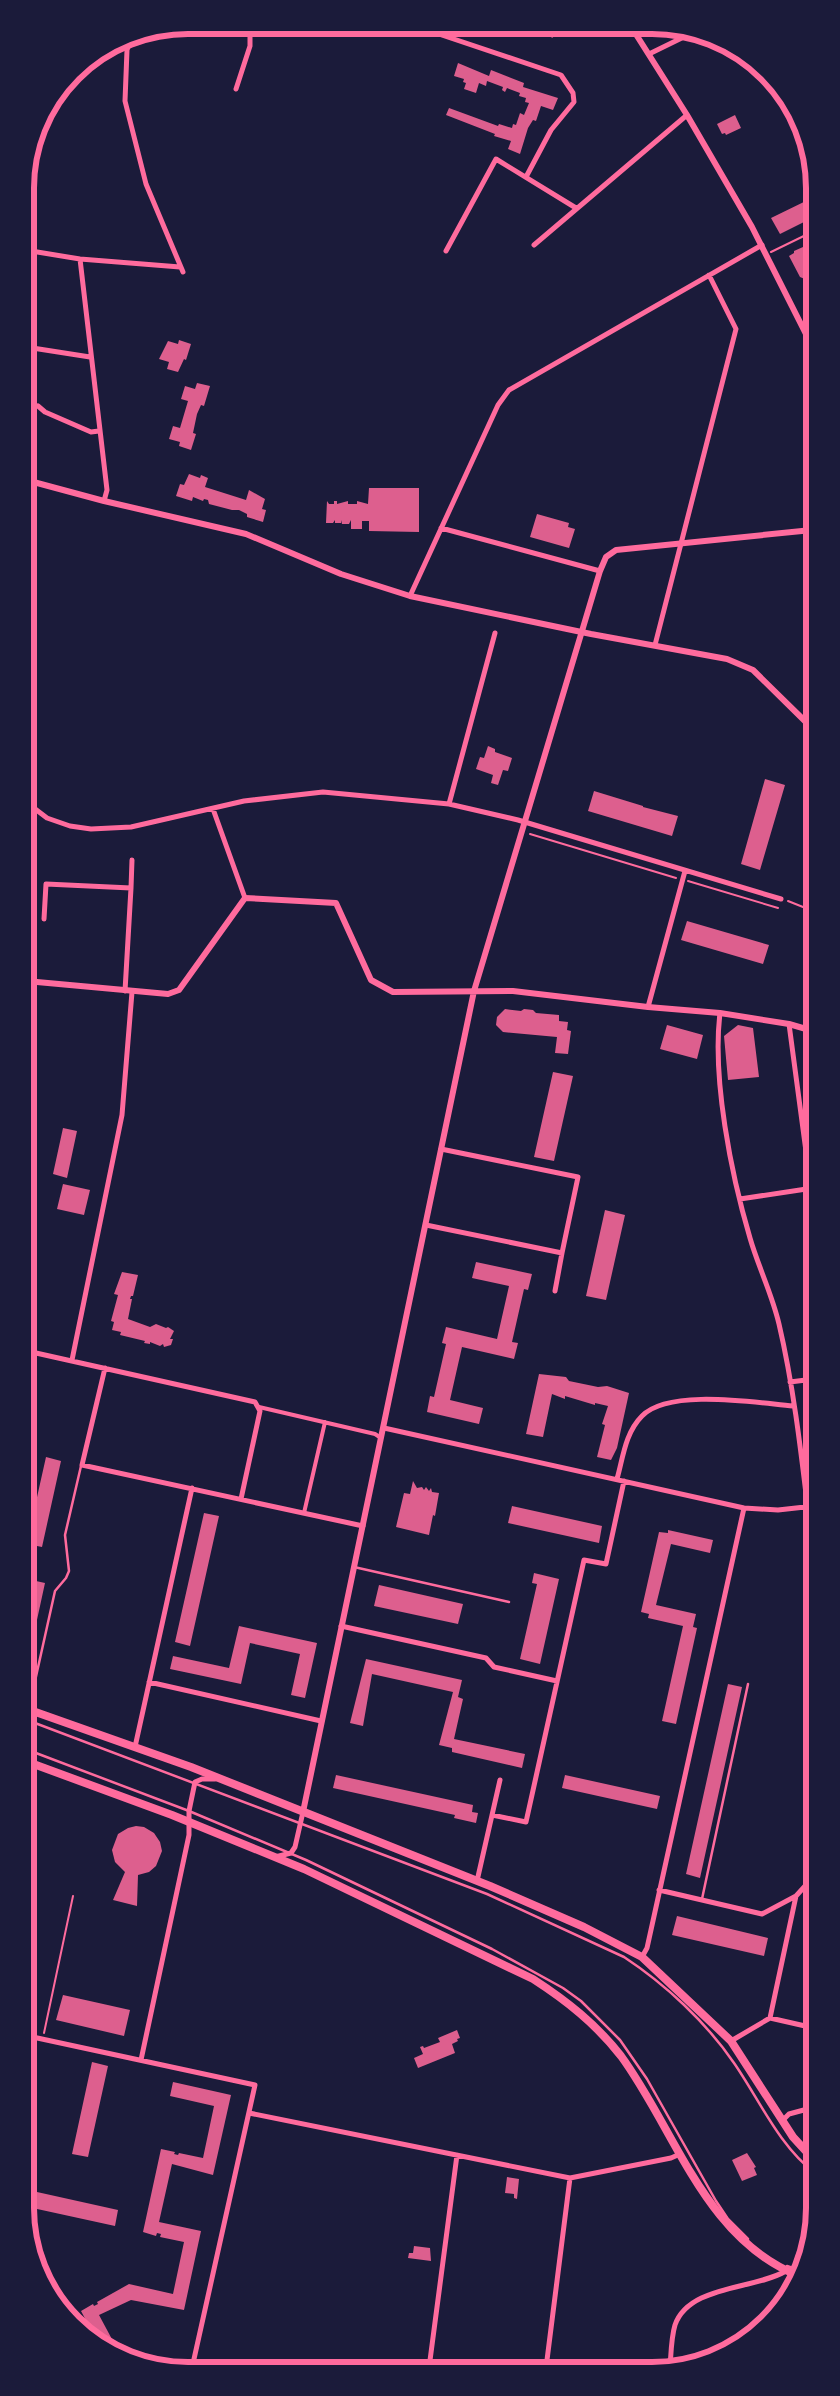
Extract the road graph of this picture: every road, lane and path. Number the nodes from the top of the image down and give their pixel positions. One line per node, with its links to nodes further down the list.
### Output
1 (250, 34): 7 (street)
2 (439, 34): 9 (street)
3 (636, 34): 6 (street)
4 (683, 37): 6 (street)
5 (128, 46): 17 (street)
6 (648, 54): 8 (street)
7 (236, 89)
8 (687, 115): 10 (street); 13 (street)
9 (526, 177): 10 (street); 14 (street)
10 (576, 208): 12 (street)
11 (806, 235): 16 (path)
12 (534, 245)
13 (762, 245): 16 (street); 18 (street)
14 (446, 250)
15 (34, 251): 17 (street)
16 (767, 254): 19 (street)
17 (80, 259): 21 (street)
18 (709, 275): 26 (street); 28 (street)
19 (806, 334)
20 (34, 348): 21 (street)
21 (90, 357): 23 (street)
22 (38, 406): 23 (street)
23 (99, 431): 25 (street)
24 (34, 482): 25 (street)
25 (104, 501): 30 (street)
26 (440, 528): 29 (street); 30 (street)
27 (806, 531): 28 (street)
28 (682, 543): 29 (street); 33 (street)
29 (600, 570): 31 (street)
30 (410, 596): 31 (street)
31 (582, 632): 33 (street); 38 (street)
32 (496, 633): 35 (street)
33 (655, 645): 34 (street)
34 (806, 722)
35 (449, 804): 37 (street); 38 (street)
36 (34, 808): 37 (street)
37 (213, 809): 44 (street)
38 (525, 822): 41 (street); 51 (street)
39 (530, 834): 42 (path)
40 (132, 860): 43 (street)
41 (685, 871): 42 (street); 45 (street)
42 (683, 880): 46 (path); 52 (street)
43 (131, 888): 48 (street); 50 (street)
44 (245, 898): 50 (street); 51 (street)
45 (781, 899): 47 (path)
46 (778, 908)
47 (806, 908)
48 (44, 919)
49 (34, 982): 50 (street)
50 (128, 991): 64 (street)
51 (474, 991): 52 (street); 57 (street)
52 (648, 1008): 53 (street)
53 (720, 1013): 54 (street); 59 (street)
54 (789, 1024): 55 (street); 56 (street)
55 (806, 1029)
56 (806, 1146)
57 (442, 1149): 60 (street); 61 (street)
58 (806, 1190): 59 (street)
59 (740, 1199): 67 (street)
60 (426, 1225): 61 (street); 71 (street)
61 (562, 1253): 62 (street)
62 (555, 1291)
63 (34, 1352): 64 (street)
64 (72, 1360): 65 (street)
65 (104, 1368): 69 (street); 73 (street)
66 (806, 1380): 67 (street)
67 (790, 1382): 68 (street)
68 (793, 1406): 74 (street); 78 (street)
69 (259, 1407): 70 (street); 77 (street)
70 (325, 1422): 72 (street); 81 (street)
71 (384, 1428): 72 (street); 74 (street)
72 (382, 1438): 82 (street)
73 (82, 1465): 76 (street); 88 (lane)
74 (618, 1480): 75 (street)
75 (624, 1481): 80 (street); 86 (street)
76 (192, 1488): 77 (street); 87 (street)
77 (241, 1499): 81 (street)
78 (806, 1500)
79 (806, 1507): 80 (street)
80 (744, 1508): 108 (street)
81 (304, 1513): 82 (street)
82 (363, 1526): 83 (street)
83 (354, 1567): 84 (lane); 85 (street)
84 (509, 1602)
85 (341, 1626): 86 (street); 91 (street)
86 (557, 1681): 101 (street)
87 (149, 1682): 91 (street); 93 (street)
88 (34, 1683)
89 (748, 1684): 111 (lane)
90 (34, 1711): 93 (main road)
91 (321, 1721): 100 (street)
92 (34, 1722): 98 (lane)
93 (135, 1747): 96 (main road)
94 (34, 1752): 99 (lane)
95 (34, 1764): 102 (main road)
96 (219, 1780): 98 (street); 100 (main road)
97 (500, 1780): 101 (street)
98 (195, 1782): 99 (street); 103 (lane)
99 (189, 1811): 102 (street); 104 (lane)
100 (303, 1812): 103 (street); 106 (main road)
101 (492, 1815): 106 (street)
102 (189, 1822): 105 (main road); 118 (street)
103 (301, 1822): 104 (street); 125 (lane)
104 (291, 1853): 105 (street); 127 (lane)
105 (272, 1857): 123 (main road)
106 (477, 1881): 112 (main road)
107 (806, 1885): 110 (street)
108 (660, 1890): 111 (street); 112 (street)
109 (73, 1896): 116 (path)
110 (796, 1896): 111 (street); 113 (street)
111 (702, 1900)
112 (642, 1956): 117 (main road)
113 (770, 2018): 114 (street); 117 (street)
114 (806, 2026)
115 (34, 2037): 116 (street)
116 (43, 2039): 118 (street)
117 (731, 2042): 121 (main road)
118 (141, 2060): 120 (street)
119 (806, 2109): 121 (street)
120 (249, 2114): 124 (street); 131 (street)
121 (782, 2121): 122 (main road)
122 (806, 2153)
123 (680, 2154): 126 (street); 128 (main road)
124 (457, 2155): 126 (street); 132 (street)
125 (806, 2164)
126 (570, 2178): 133 (street)
127 (794, 2268)
128 (786, 2271): 129 (main road); 130 (street)
129 (791, 2273)
130 (671, 2361)
131 (193, 2362)
132 (429, 2362)
133 (547, 2362)

